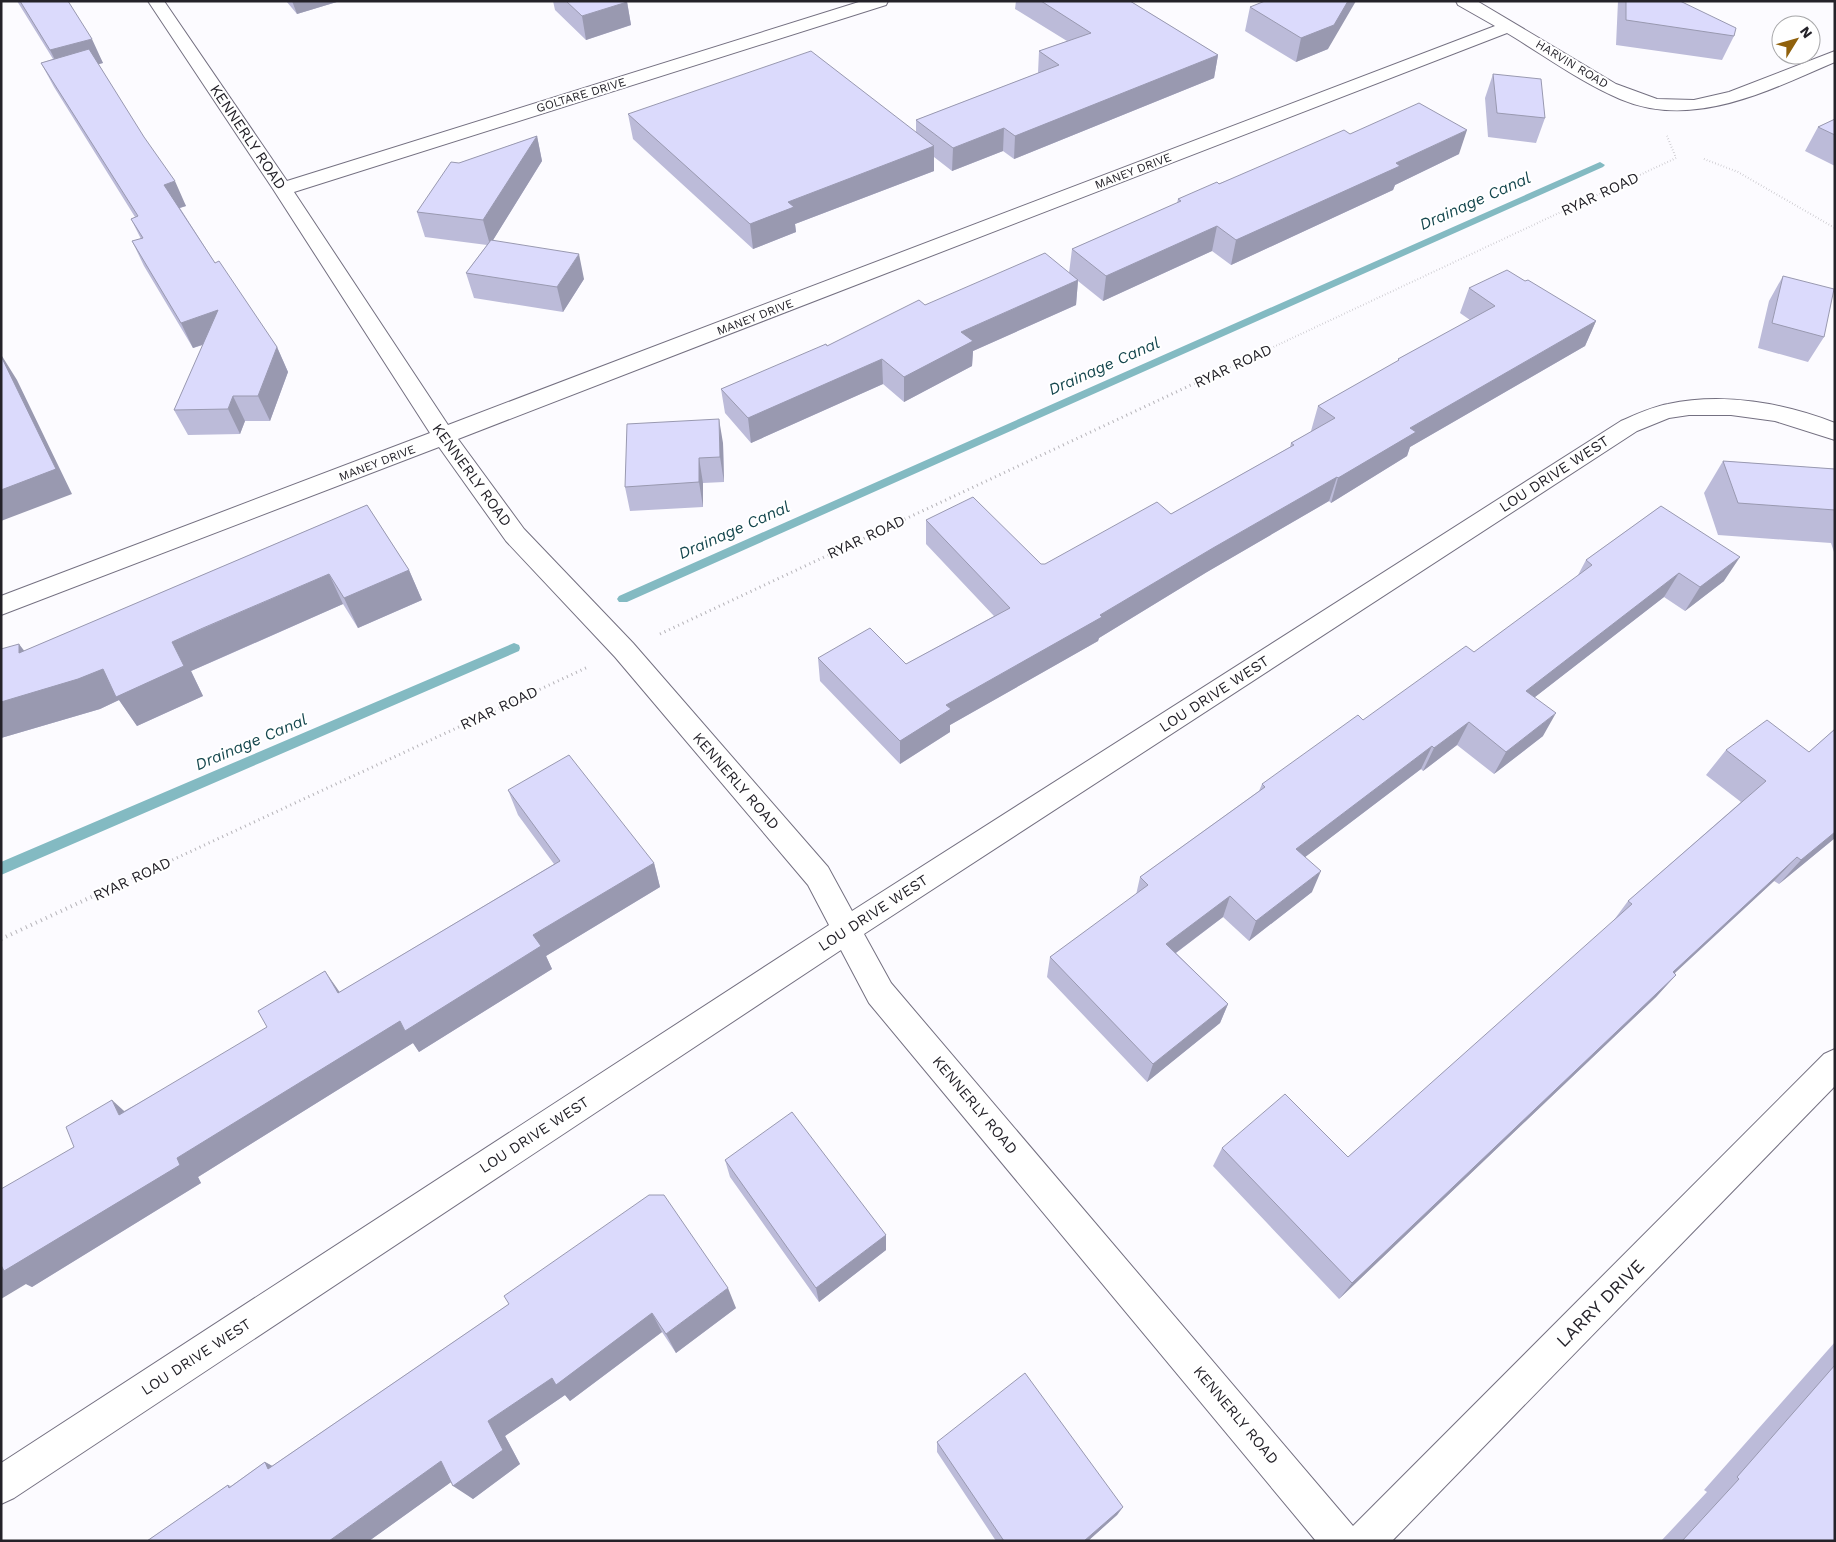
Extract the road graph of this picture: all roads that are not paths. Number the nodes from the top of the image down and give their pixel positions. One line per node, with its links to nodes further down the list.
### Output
1 (156, 1): 6 (street, KENNERLY ROAD)
2 (880, 1): 6 (street, GOLTARE DRIVE)
3 (1464, 1): 4 (street, HARVIN ROAD)
4 (1508, 26): 5 (street, HARVIN ROAD); 8 (street, MANEY DRIVE)
5 (1835, 56)
6 (283, 189): 8 (street, KENNERLY ROAD)
7 (1835, 432): 10 (street, LOU DRIVE WEST)
8 (444, 437): 9 (street, MANEY DRIVE); 10 (street, KENNERLY ROAD)
9 (1, 606)
10 (848, 930): 12 (street, LOU DRIVE WEST); 13 (street, KENNERLY ROAD)
11 (1835, 1064): 14 (street, LARRY DRIVE)
12 (1, 1485)
13 (1341, 1541)
14 (1365, 1541)

